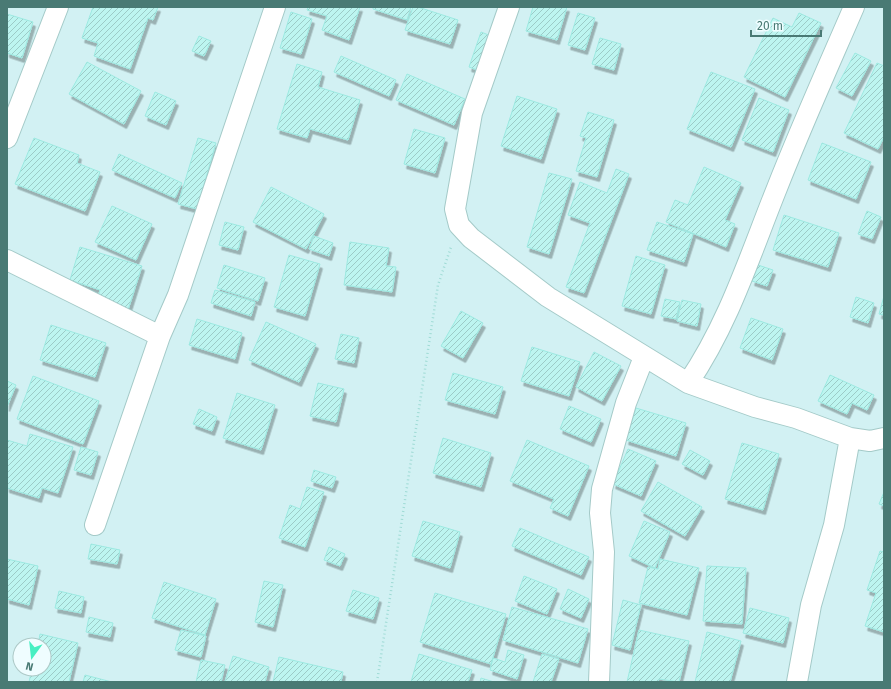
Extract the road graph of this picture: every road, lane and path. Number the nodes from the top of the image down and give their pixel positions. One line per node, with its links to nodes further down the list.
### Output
1 (58, 7): 5 (street)
2 (276, 7): 8 (street)
3 (509, 7): 6 (street)
4 (854, 7): 10 (street)
5 (7, 138)
6 (459, 225): 9 (street); 14 (path)
7 (7, 260): 8 (street)
8 (160, 336): 13 (street)
9 (644, 357): 10 (street); 15 (street)
10 (688, 383): 11 (street)
11 (850, 438): 12 (street); 16 (street)
12 (884, 438)
13 (95, 525)
14 (377, 682)
15 (599, 682)
16 (797, 682)

